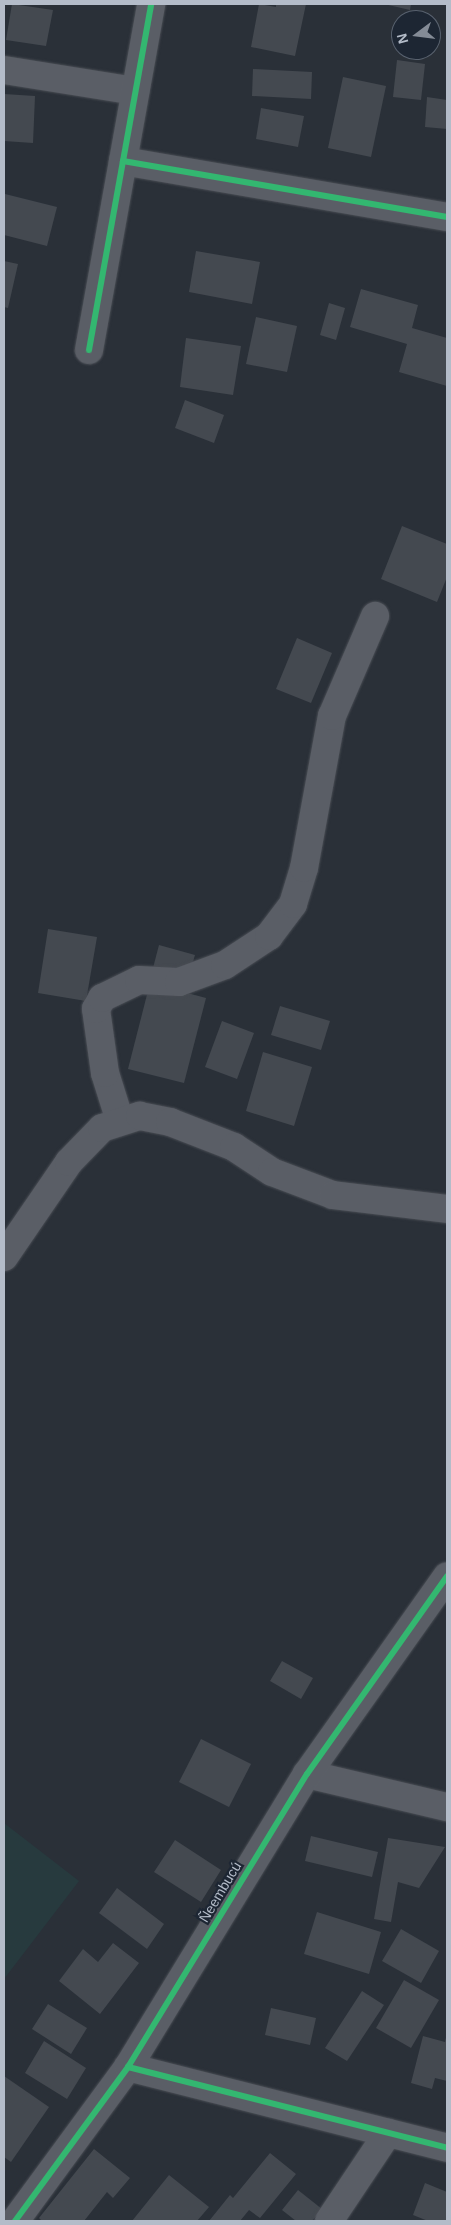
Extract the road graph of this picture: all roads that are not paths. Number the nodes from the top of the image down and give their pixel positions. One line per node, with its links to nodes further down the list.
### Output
1 (151, 4): 3 (street)
2 (4, 70): 3 (street)
3 (135, 91): 4 (street)
4 (123, 161): 5 (street); 6 (street)
5 (447, 217)
6 (88, 350)
7 (374, 616): 8 (street)
8 (120, 1121): 9 (street); 10 (street)
9 (447, 1208)
10 (4, 1257)
11 (447, 1576): 12 (street, Ñeembucú)
12 (307, 1774): 13 (street); 14 (street, Ñeembucú)
13 (447, 1807)
14 (128, 2067): 15 (street); 17 (street, Ñeembucú)
15 (388, 2133): 16 (street); 18 (street)
16 (447, 2148)
17 (15, 2221)
18 (329, 2221)

